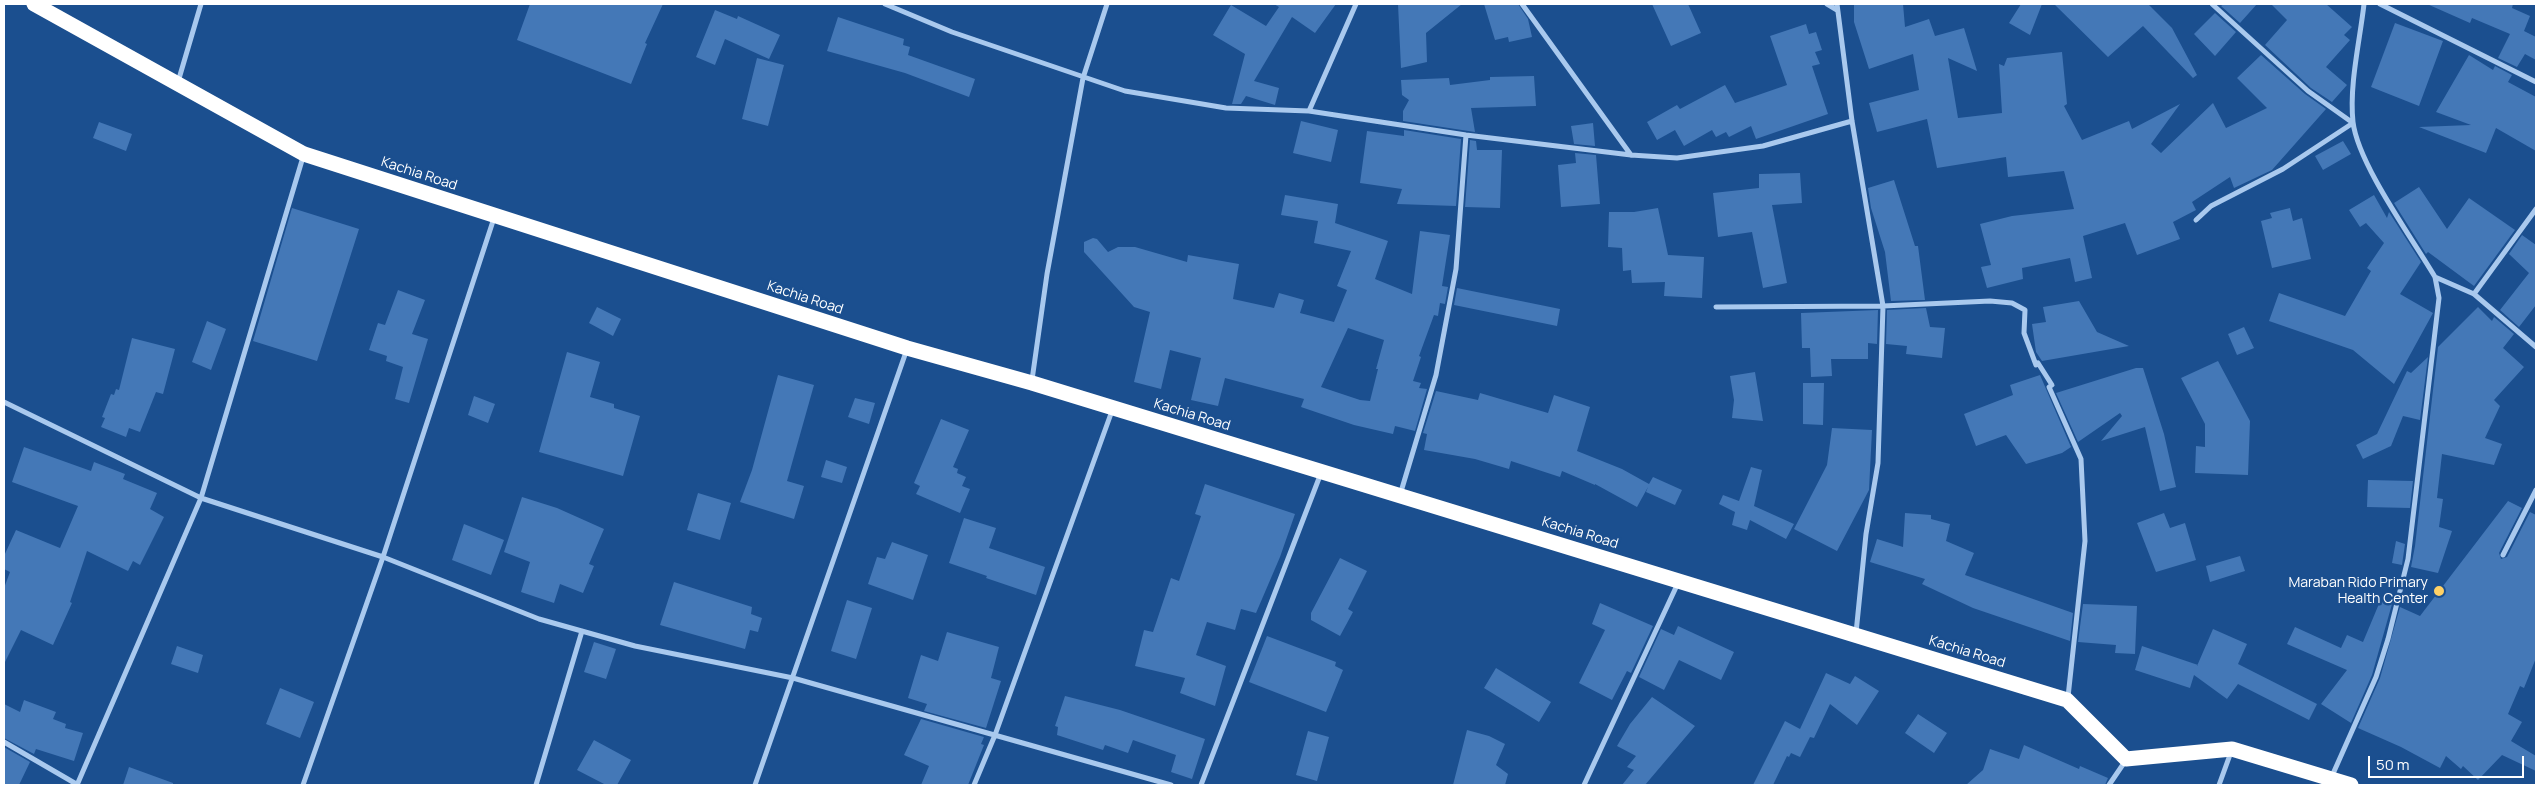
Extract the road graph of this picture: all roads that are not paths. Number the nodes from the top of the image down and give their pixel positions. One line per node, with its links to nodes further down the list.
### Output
1 (34, 4): 14 (highway, Kachia Road)
2 (201, 4): 14 (street)
3 (885, 4): 13 (street)
4 (1108, 4): 13 (street)
5 (1356, 4): 16 (street)
6 (1522, 4): 21 (street)
7 (1827, 4): 12 (street)
8 (1837, 4): 12 (street)
9 (2212, 4): 18 (street)
10 (2364, 4): 18 (street)
11 (2380, 4): 15 (street)
12 (1837, 10): 17 (street)
13 (1083, 78): 16 (street); 31 (street)
14 (178, 82): 20 (highway, Kachia Road)
15 (2536, 82)
16 (1310, 111): 19 (street)
17 (1852, 121): 21 (street); 27 (street)
18 (2353, 123): 24 (street); 25 (street)
19 (1466, 135): 21 (street); 36 (street)
20 (304, 154): 23 (highway, Kachia Road); 37 (street)
21 (1630, 155)
22 (2536, 209): 26 (street)
23 (495, 215): 30 (highway, Kachia Road); 39 (street)
24 (2196, 220)
25 (2435, 277): 26 (street); 49 (street)
26 (2474, 294): 29 (street)
27 (1884, 306): 28 (street); 42 (street); 44 (street)
28 (1716, 307)
29 (2536, 347)
30 (907, 348): 31 (highway, Kachia Road); 43 (street)
31 (1032, 383): 33 (highway, Kachia Road)
32 (4, 402): 37 (street)
33 (1113, 408): 34 (highway, Kachia Road); 45 (street)
34 (1322, 472): 36 (highway, Kachia Road); 56 (street)
35 (2536, 490): 38 (street)
36 (1400, 496): 40 (highway, Kachia Road)
37 (201, 498): 39 (street); 50 (street)
38 (2503, 555)
39 (383, 557): 41 (street); 51 (street)
40 (1679, 580): 42 (highway, Kachia Road); 57 (street)
41 (582, 631): 43 (street); 52 (street)
42 (1856, 636): 44 (highway, Kachia Road)
43 (793, 678): 45 (street); 53 (street)
44 (2067, 700): 48 (highway, Kachia Road)
45 (995, 734): 54 (street); 55 (street)
46 (4, 742): 50 (street)
47 (2232, 749): 48 (highway); 49 (highway); 59 (street)
48 (2126, 759): 58 (street)
49 (2331, 779): 60 (highway)
50 (77, 785)
51 (303, 785)
52 (536, 785)
53 (755, 785)
54 (974, 785)
55 (1171, 785)
56 (1201, 785)
57 (1584, 785)
58 (2109, 785)
59 (2219, 785)
60 (2351, 785)

